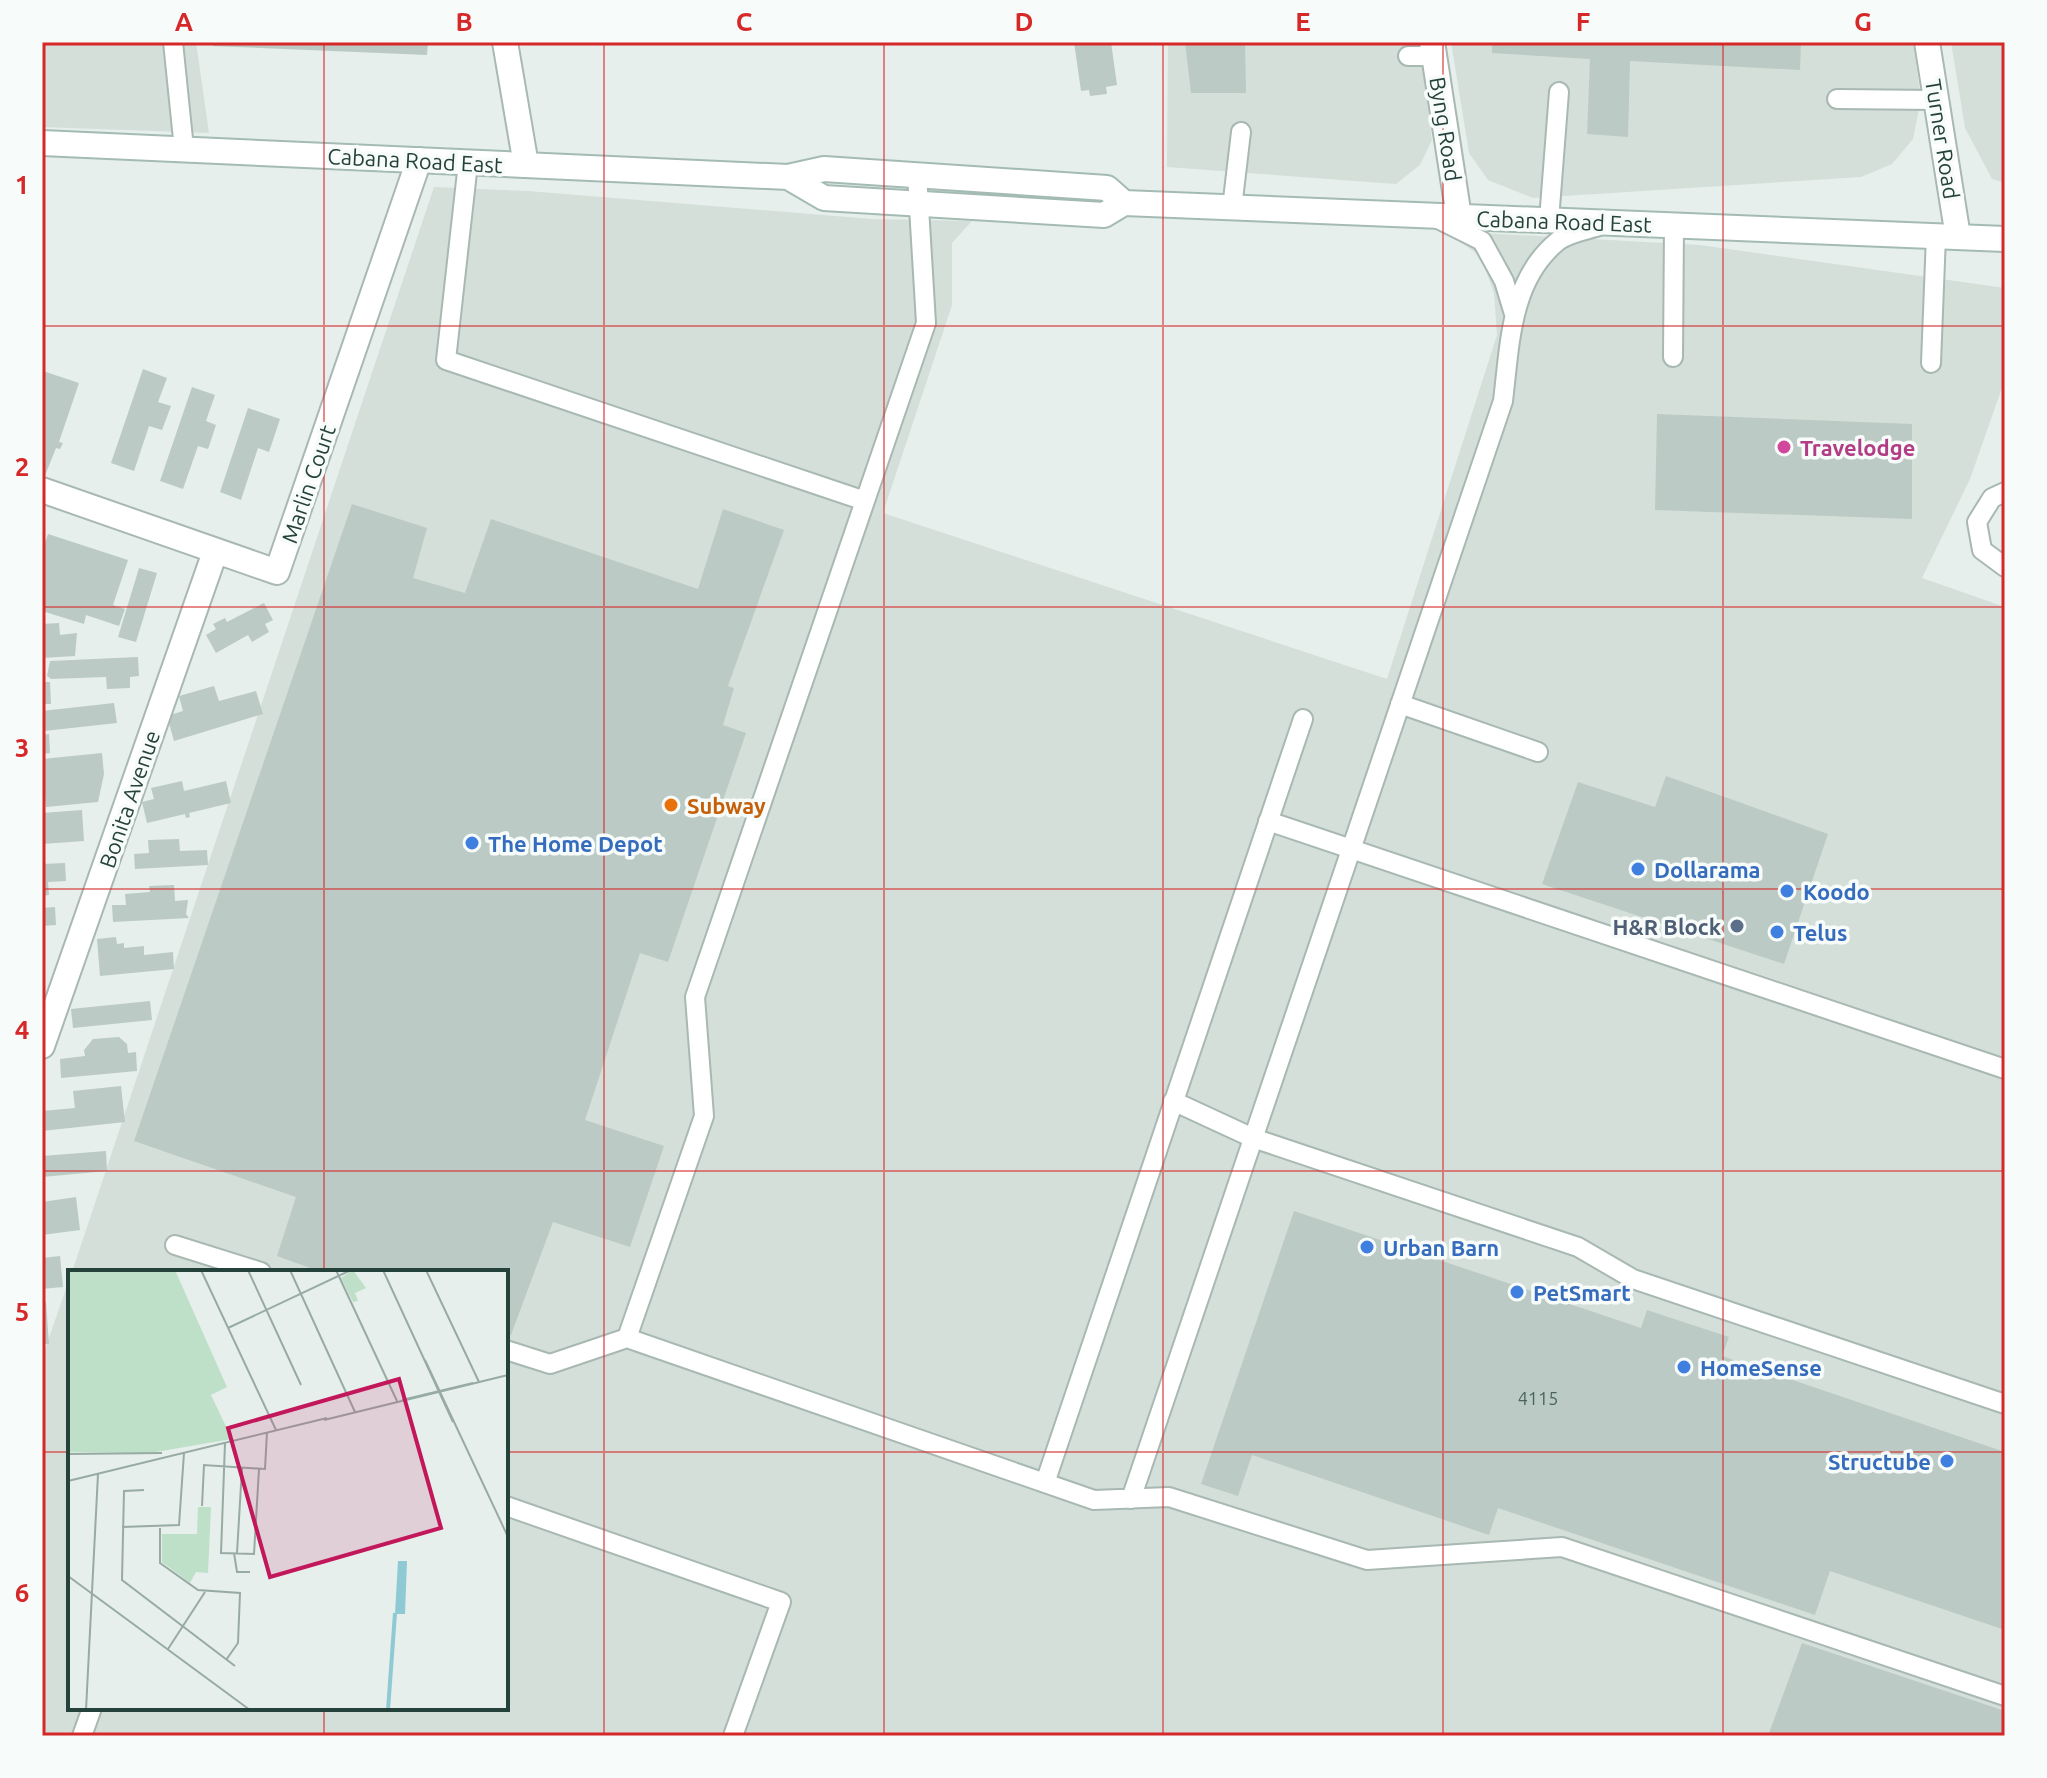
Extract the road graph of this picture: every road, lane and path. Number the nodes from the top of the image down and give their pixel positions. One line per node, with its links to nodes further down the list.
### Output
1 (173, 42): 11 (lane)
2 (505, 42): 14 (main road)
3 (1927, 42): 8 (main road, Turner Road)
4 (1433, 49): 5 (lane); 21 (main road, Byng Road)
5 (1408, 56)
6 (1559, 92): 22 (lane)
7 (1837, 99): 8 (lane)
8 (1936, 100): 25 (main road, Turner Road)
9 (1241, 132): 19 (lane)
10 (42, 143): 11 (main road, Cabana Road East)
11 (184, 149): 12 (main road, Cabana Road East)
12 (419, 160): 13 (main road, Cabana Road East); 33 (main road, Marlin Court)
13 (468, 163): 14 (main road, Cabana Road East); 32 (lane)
14 (526, 165): 16 (main road, Cabana Road East)
15 (917, 174): 16 (main road, Cabana Road East); 17 (main road, Cabana Road East); 18 (lane)
16 (788, 177): 18 (main road, Cabana Road East)
17 (1124, 203): 18 (main road, Cabana Road East); 19 (main road, Cabana Road East)
18 (918, 204): 32 (lane)
19 (1232, 208): 20 (main road, Cabana Road East)
20 (1432, 216): 21 (main road, Cabana Road East); 27 (lane)
21 (1459, 217): 22 (main road, Cabana Road East)
22 (1549, 220): 23 (main road, Cabana Road East)
23 (1609, 223): 24 (main road, Cabana Road East); 27 (lane)
24 (1674, 225): 25 (main road, Cabana Road East); 28 (lane)
25 (1947, 236): 26 (main road, Cabana Road East); 29 (lane)
26 (2005, 239)
27 (1514, 314): 35 (lane)
28 (1673, 357)
29 (1931, 363)
30 (42, 490): 33 (main road, Marlin Court)
31 (2005, 492): 34 (lane)
32 (865, 501): 46 (lane)
33 (215, 552): 40 (main road, Bonita Avenue)
34 (2005, 567)
35 (1400, 704): 37 (lane); 39 (lane)
36 (1303, 719): 38 (lane)
37 (1538, 752)
38 (1268, 821): 39 (lane); 42 (lane)
39 (1351, 849): 41 (lane); 43 (lane)
40 (42, 1046)
41 (2005, 1069)
42 (1173, 1101): 43 (lane); 49 (lane)
43 (1253, 1138): 48 (lane); 50 (lane)
44 (175, 1245): 45 (lane)
45 (255, 1270)
46 (627, 1338): 47 (lane); 49 (lane)
47 (508, 1351)
48 (2005, 1404)
49 (1045, 1483): 50 (lane)
50 (1131, 1499): 52 (lane)
51 (508, 1507): 55 (lane)
52 (2005, 1696)
53 (91, 1710): 54 (lane)
54 (82, 1736)
55 (733, 1736)

